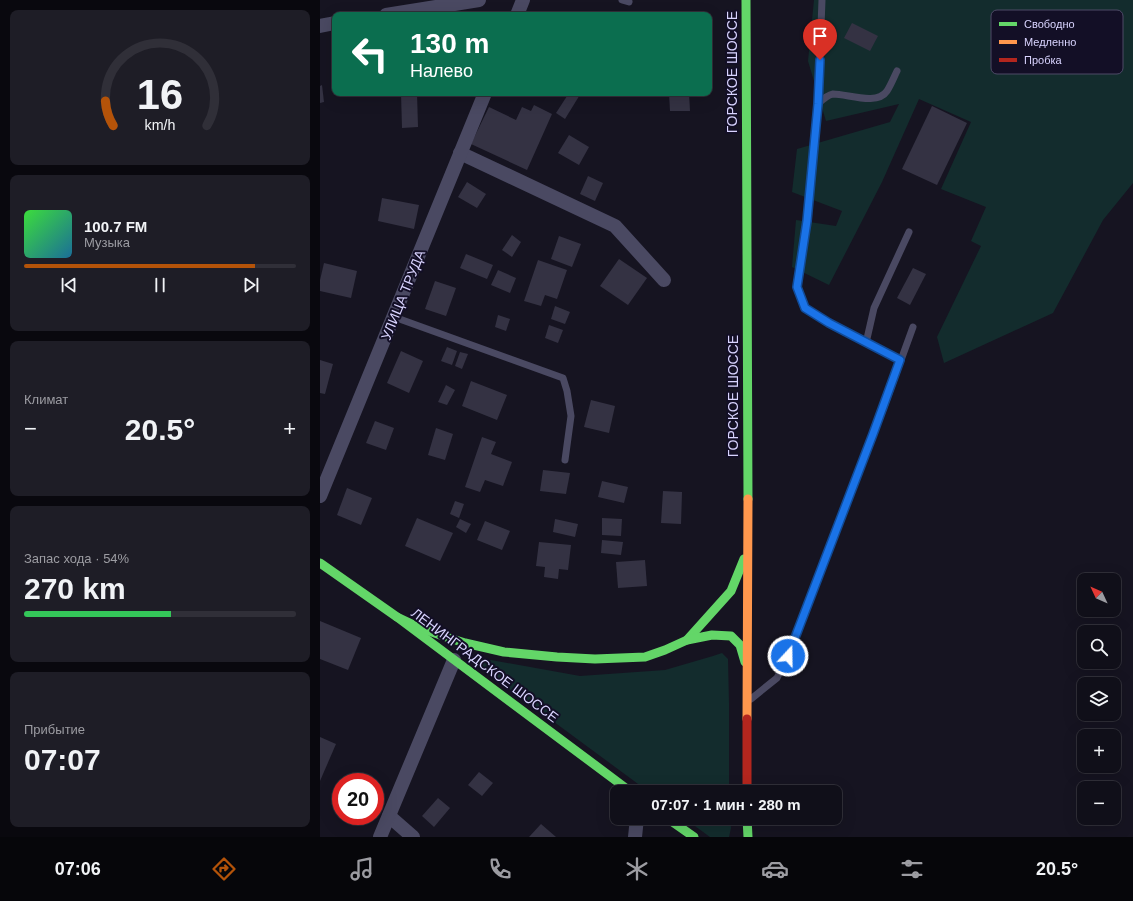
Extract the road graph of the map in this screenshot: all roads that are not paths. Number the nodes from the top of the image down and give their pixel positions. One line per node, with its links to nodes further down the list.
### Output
1 (479, 0): 5 (street)
2 (523, 0): 6 (street)
3 (746, 0): 21 (street, ГОРСКОЕ ШОССЕ)
4 (822, 0): 11 (lane)
5 (405, 12)
6 (518, 12)
7 (332, 24): 8 (street)
8 (320, 26)
9 (897, 71): 11 (lane)
10 (484, 96): 12 (street, УЛИЦА ТРУДА)
11 (818, 104): 17 (lane)
12 (460, 153): 14 (street); 15 (street, УЛИЦА ТРУДА)
13 (909, 232): 17 (lane)
14 (664, 280)
15 (394, 317): 19 (lane); 20 (street, УЛИЦА ТРУДА)
16 (913, 327): 18 (lane)
17 (866, 343): 18 (lane)
18 (900, 360): 27 (lane)
19 (565, 460)
20 (320, 496)
21 (748, 550): 24 (street); 26 (street, ГОРСКОЕ ШОССЕ)
22 (320, 563): 23 (street, ЛЕНИНГРАДСКОЕ ШОССЕ)
23 (397, 617): 24 (street); 25 (street, ЛЕНИНГРАДСКОЕ ШОССЕ)
24 (687, 640): 26 (street)
25 (454, 660): 28 (street, ЛЕНИНГРАДСКОЕ ШОССЕ); 30 (street)
26 (747, 668): 27 (street, ГОРСКОЕ ШОССЕ)
27 (747, 702): 29 (street, ГОРСКОЕ ШОССЕ)
28 (622, 785)
29 (747, 785)
30 (389, 816): 34 (street); 35 (street)
31 (636, 825): 36 (street)
32 (677, 825): 37 (street)
33 (748, 825): 38 (street)
34 (380, 837)
35 (413, 837)
36 (635, 837)
37 (694, 837)
38 (748, 837)

